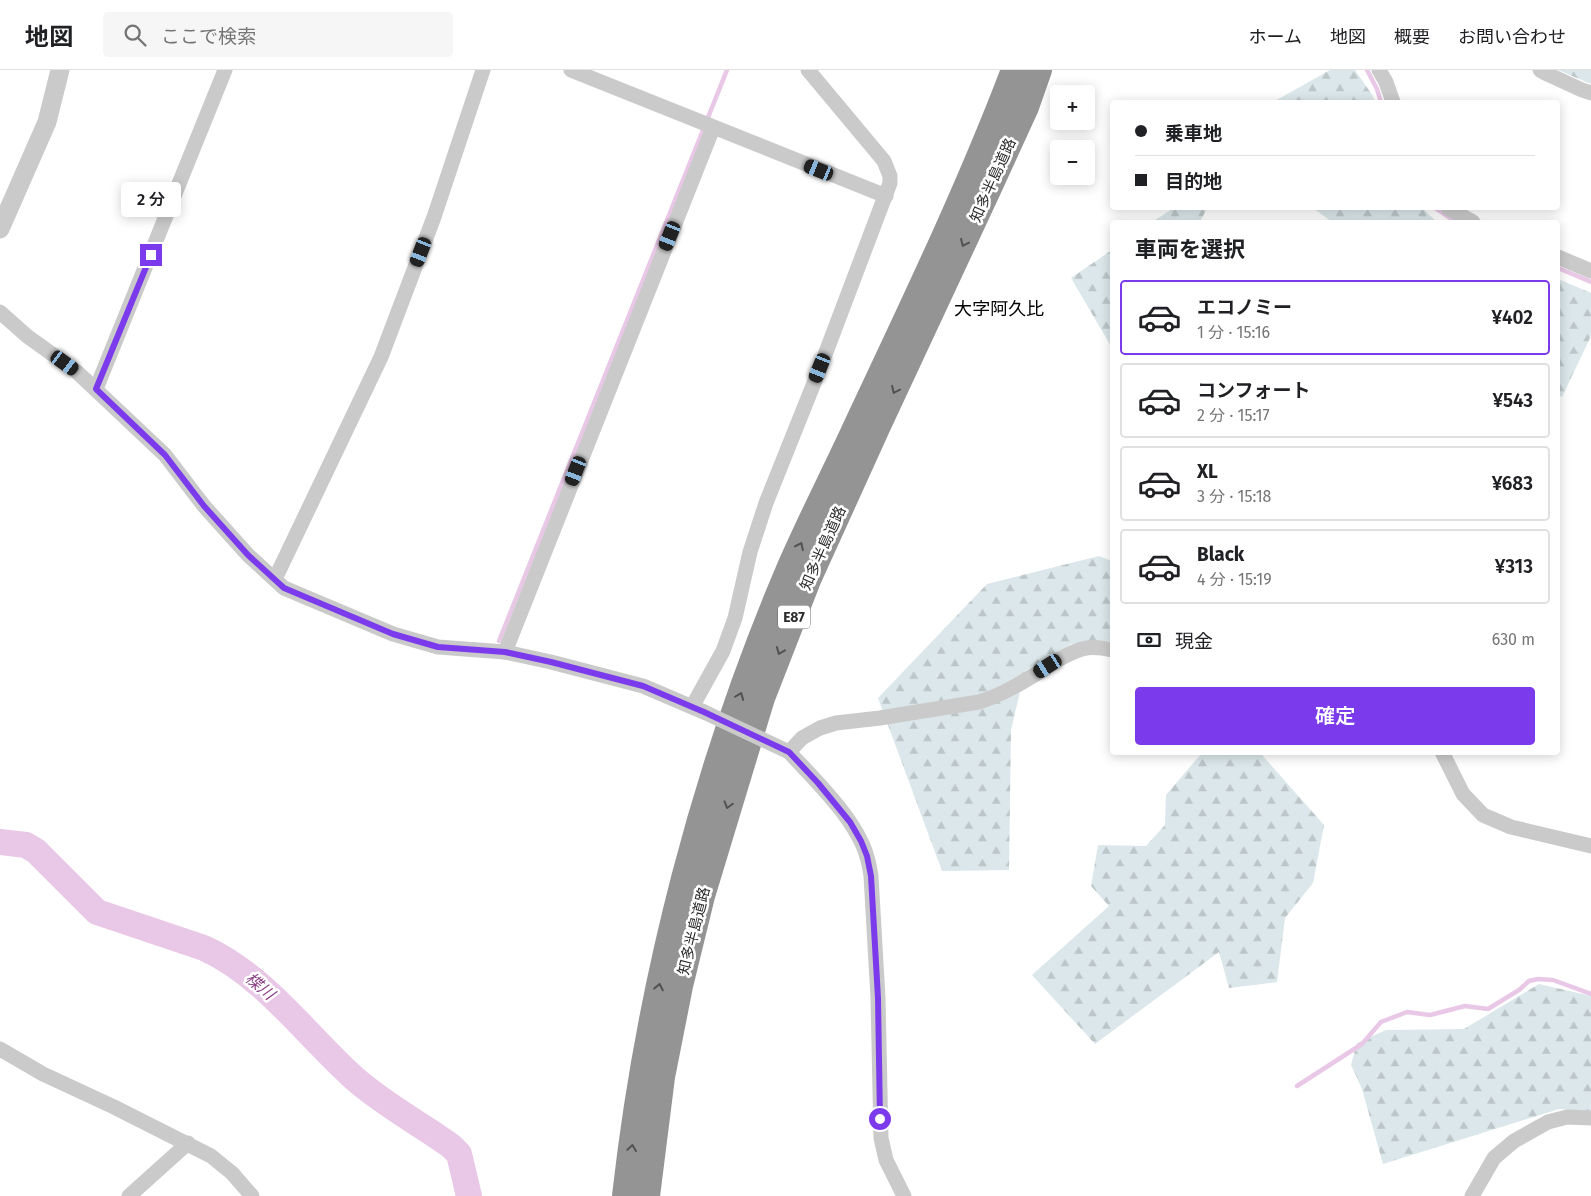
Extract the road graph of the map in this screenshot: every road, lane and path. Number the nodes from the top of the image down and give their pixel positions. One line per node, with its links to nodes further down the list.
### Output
1 (60, 70): 18 (street)
2 (225, 70): 22 (street)
3 (483, 70): 23 (street)
4 (571, 70): 13 (street)
5 (808, 70): 15 (street)
6 (1014, 70): 35 (highway, 知多半島道路 / E87, one-way to 6)
7 (1039, 70): 14 (highway, 知多半島道路 / E87)
8 (1052, 70): 14 (highway)
9 (1379, 70): 12 (street)
10 (1540, 70): 11 (street)
11 (1591, 93)
12 (1392, 100)
13 (713, 128): 15 (street); 25 (street)
14 (988, 190): 36 (highway, 知多半島道路 / E87, one-way to 36)
15 (886, 196): 26 (street)
16 (1452, 210): 17 (street)
17 (1469, 220)
18 (0, 229)
19 (1560, 258): 20 (street)
20 (1591, 271)
21 (0, 312): 22 (street)
22 (96, 389): 23 (street)
23 (276, 579): 25 (street)
24 (1110, 650): 27 (street)
25 (505, 652): 26 (street)
26 (698, 710): 27 (street, bridge)
27 (789, 752): 37 (street)
28 (1444, 755): 29 (street)
29 (1591, 846)
30 (0, 1049): 32 (street)
31 (1591, 1118): 38 (street)
32 (188, 1143): 33 (street); 34 (street)
33 (128, 1196)
34 (252, 1196)
35 (625, 1196)
36 (647, 1196)
37 (904, 1196)
38 (1472, 1196)

